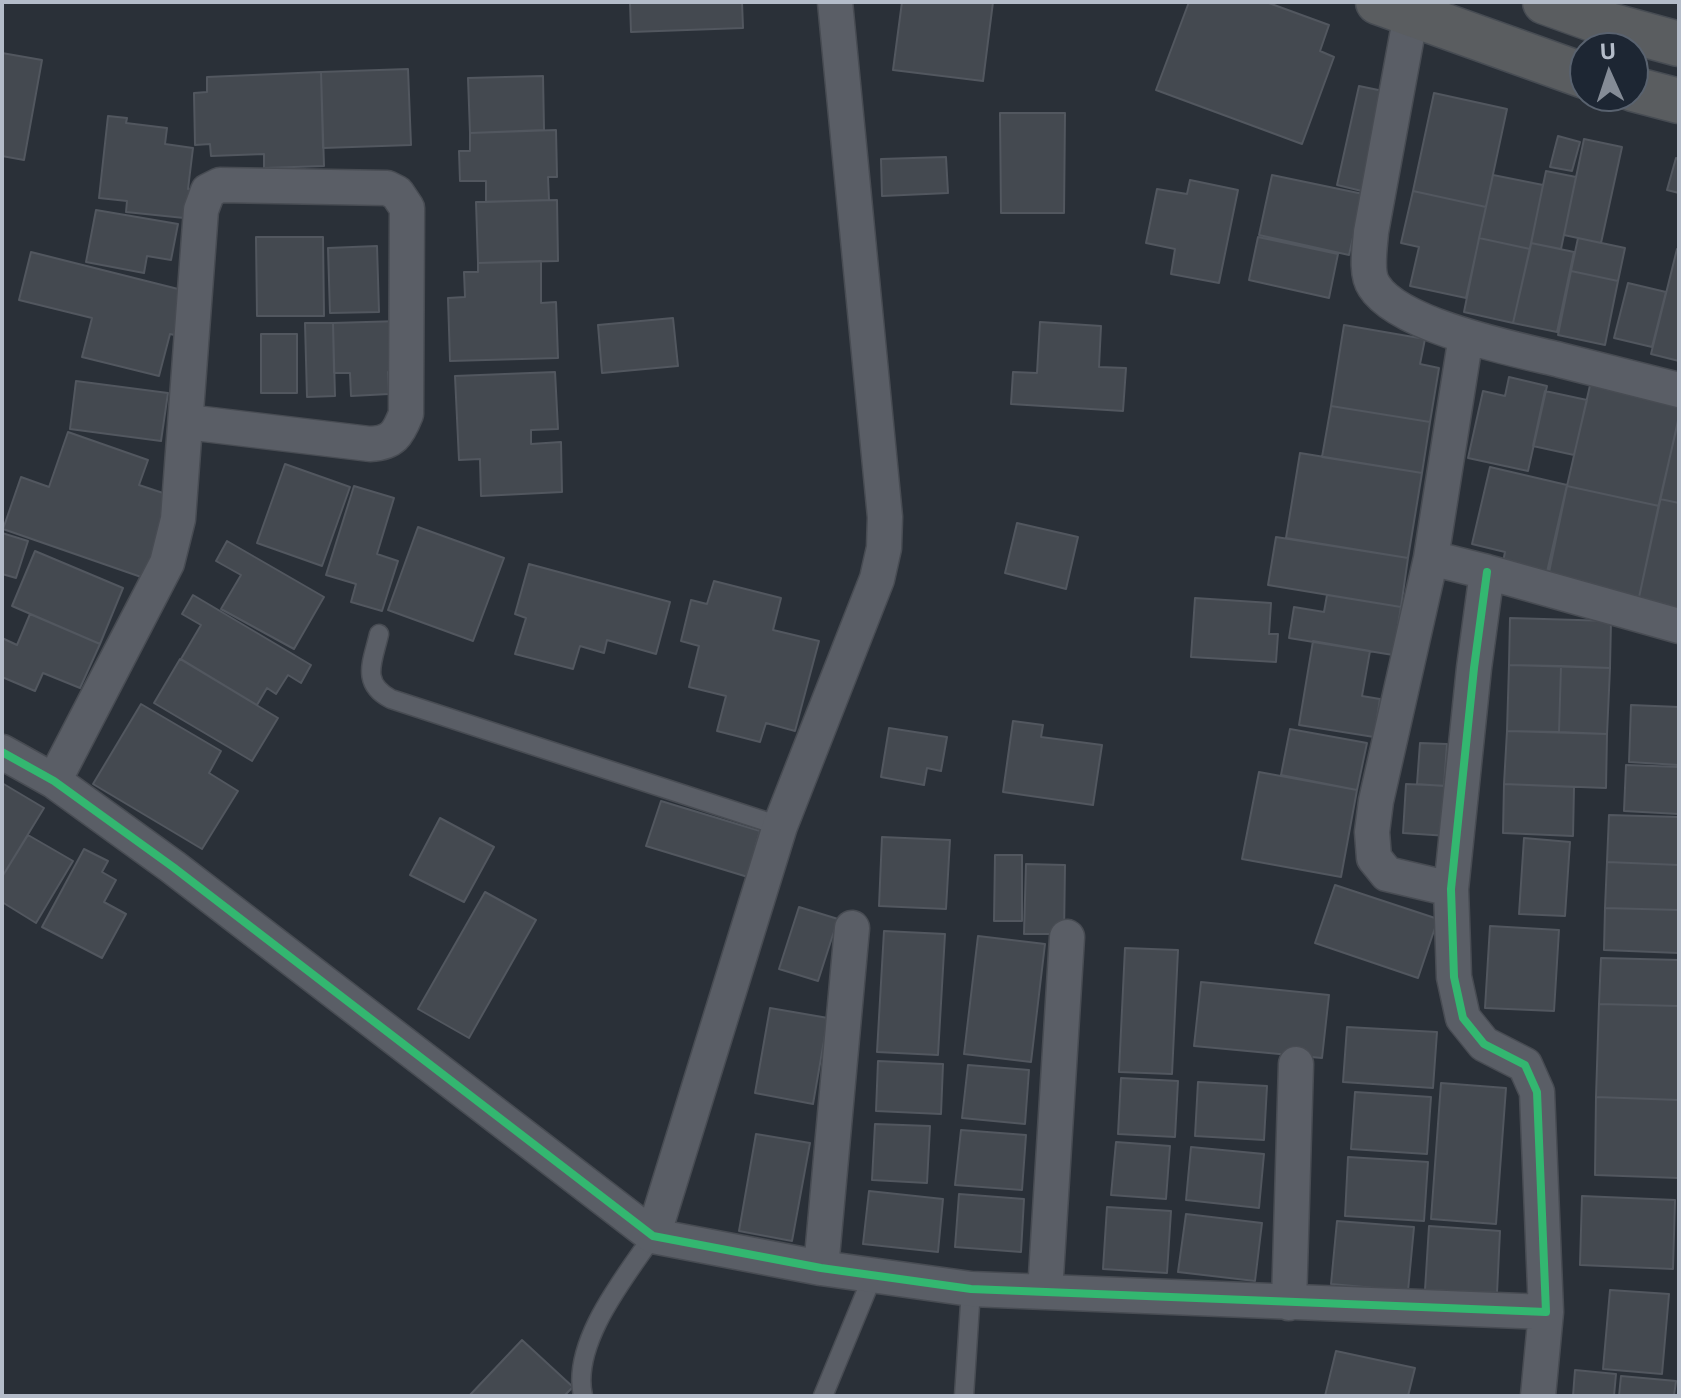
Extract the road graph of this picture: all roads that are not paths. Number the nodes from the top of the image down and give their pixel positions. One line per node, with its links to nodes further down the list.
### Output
1 (835, 2): 19 (street)
2 (1545, 2): 4 (highway)
3 (1395, 8): 7 (highway); 10 (street)
4 (1597, 32)
5 (1649, 41): 6 (highway)
6 (1679, 44)
7 (1569, 70)
8 (1649, 93): 9 (highway)
9 (1679, 101)
10 (1466, 336): 11 (street); 13 (street)
11 (1679, 390)
12 (187, 422): 12 (street); 18 (street)
13 (1431, 558): 14 (street); 20 (street)
14 (1487, 572): 15 (street); 20 (street)
15 (1679, 626)
16 (379, 634): 19 (lane)
17 (2, 752): 18 (street)
18 (54, 781): 24 (street)
19 (780, 826): 24 (street)
20 (1451, 889): 30 (street)
21 (852, 928): 25 (street)
22 (1067, 937): 28 (street)
23 (1296, 1064): 29 (street)
24 (653, 1236): 25 (street); 31 (lane)
25 (821, 1268): 26 (street)
26 (873, 1275): 27 (street); 32 (lane)
27 (971, 1289): 28 (street); 33 (lane)
28 (1045, 1292): 29 (street)
29 (1289, 1303): 30 (street)
30 (1546, 1312): 34 (street)
31 (583, 1396)
32 (823, 1396)
33 (964, 1396)
34 (1538, 1396)

